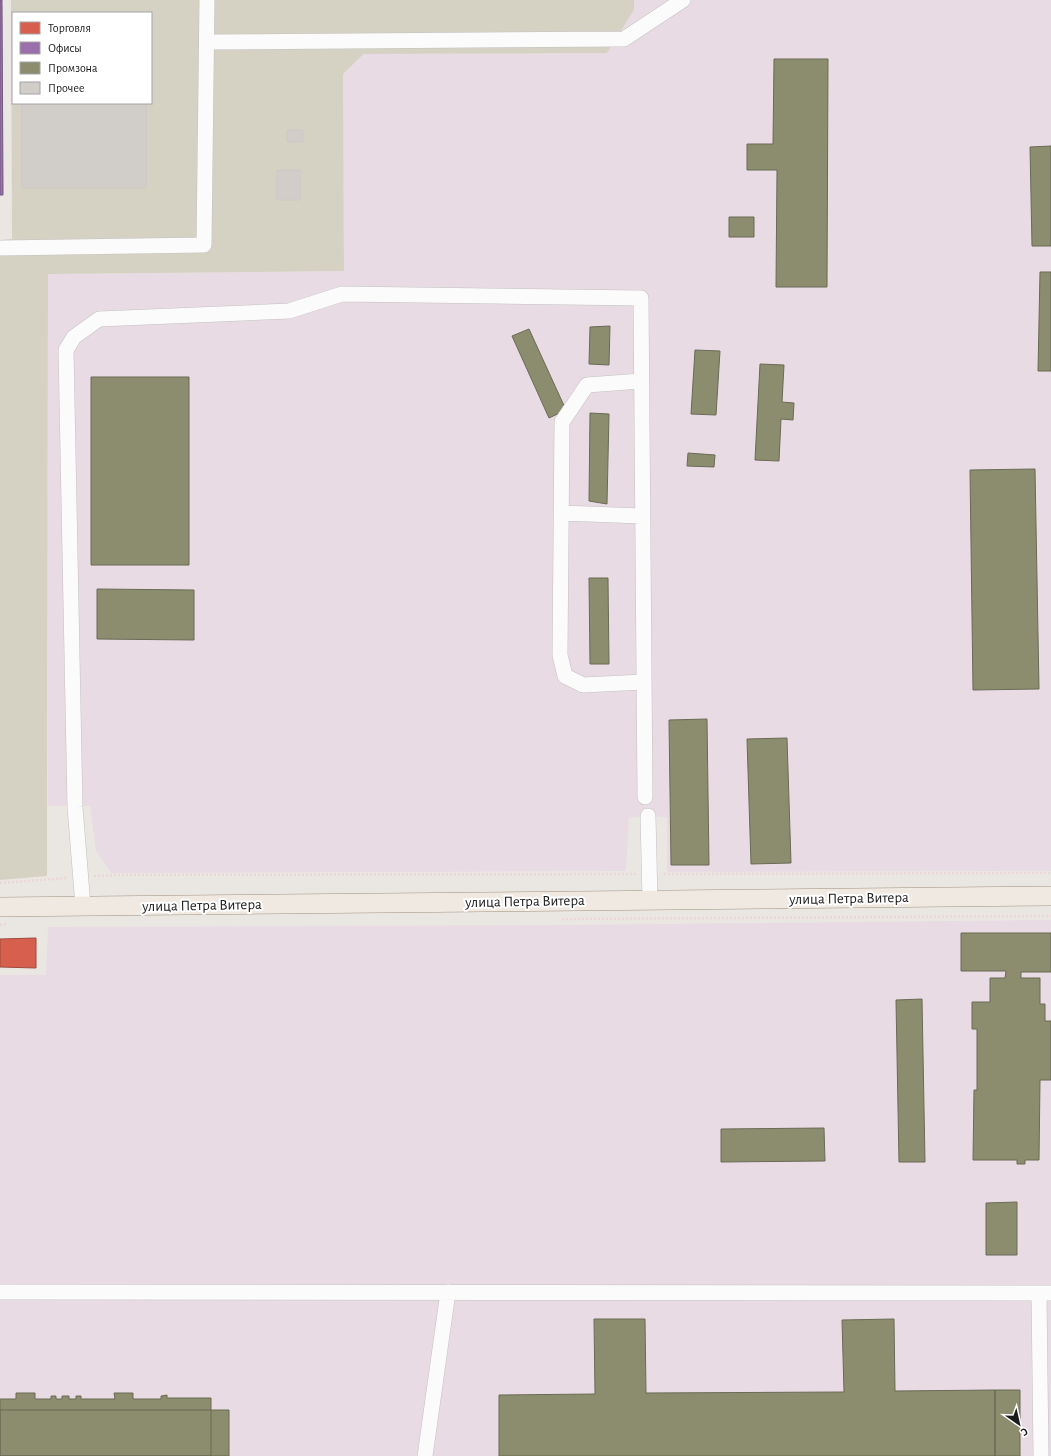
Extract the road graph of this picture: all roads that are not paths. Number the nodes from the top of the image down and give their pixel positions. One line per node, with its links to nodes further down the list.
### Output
1 (207, 0): 3 (lane)
2 (684, 0): 3 (lane)
3 (207, 42): 4 (lane)
4 (0, 248)
5 (641, 381): 6 (lane); 7 (lane); 13 (lane)
6 (561, 513): 7 (lane); 8 (lane)
7 (642, 516): 8 (lane)
8 (644, 682): 9 (lane)
9 (645, 797)
10 (648, 816): 12 (lane)
11 (1051, 896): 12 (main road, улица Петра Витера)
12 (650, 900): 13 (main road, улица Петра Витера)
13 (83, 906): 14 (main road, улица Петра Витера)
14 (0, 907)
15 (0, 1292): 16 (lane)
16 (448, 1292): 17 (lane); 18 (lane)
17 (1045, 1293): 19 (lane)
18 (426, 1456)
19 (1041, 1456)

